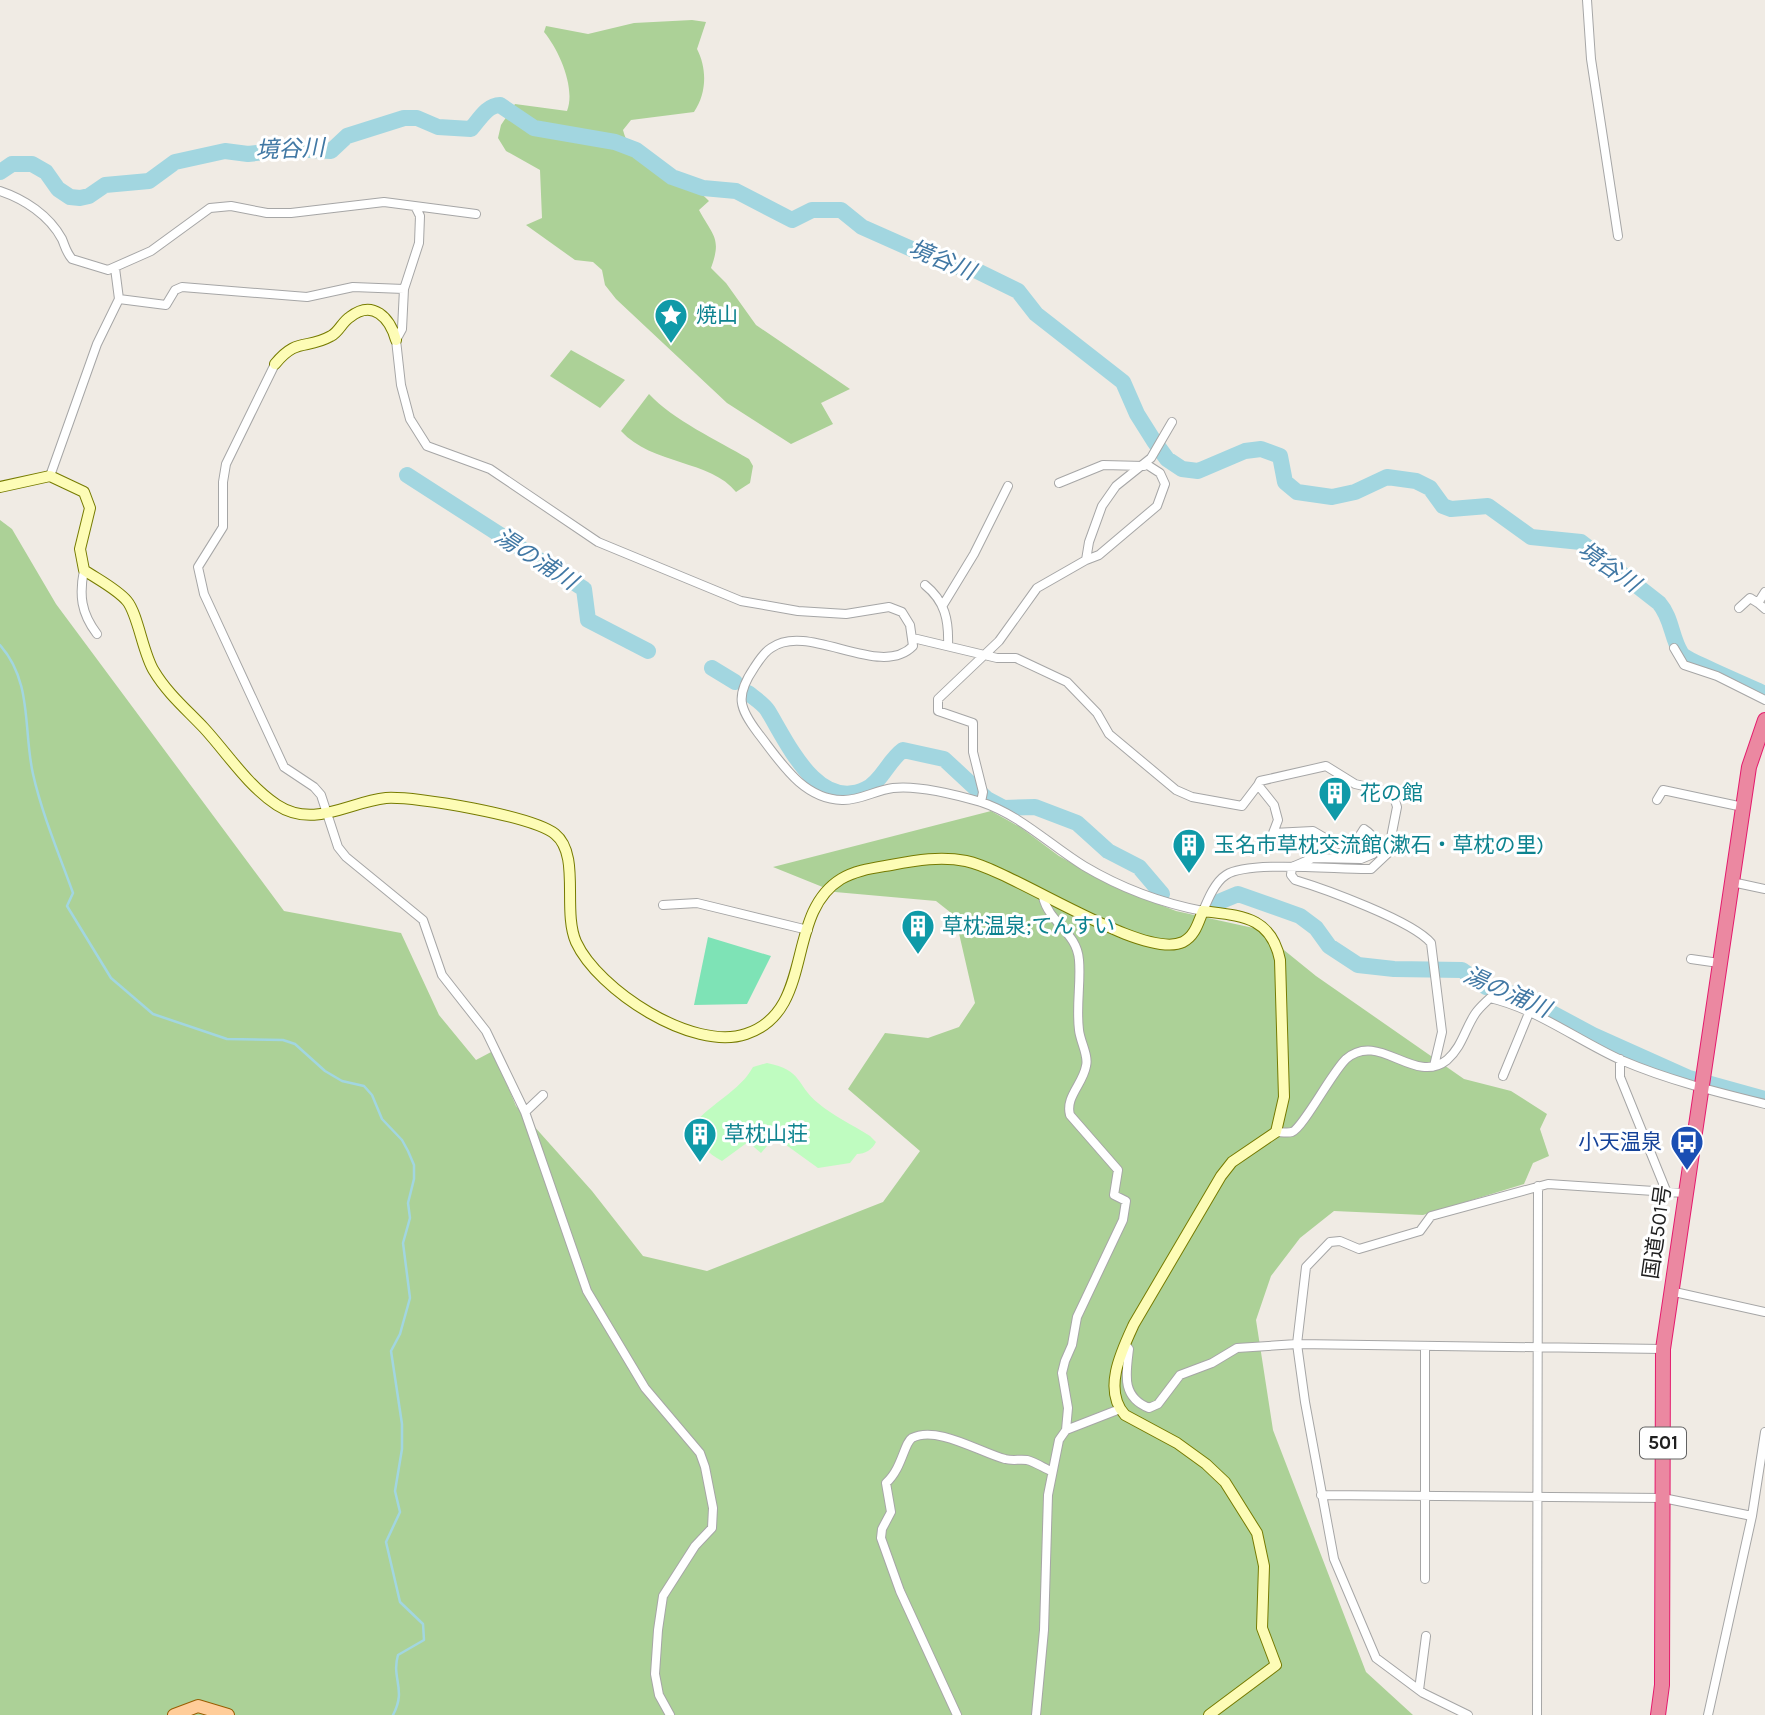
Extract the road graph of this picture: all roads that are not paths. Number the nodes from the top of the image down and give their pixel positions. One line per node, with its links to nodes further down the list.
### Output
1 (1587, 0): 5 (street)
2 (0, 191): 6 (street)
3 (416, 208): 4 (street); 6 (street); 7 (street)
4 (476, 214)
5 (1618, 236)
6 (115, 268): 8 (street)
7 (404, 289): 8 (street); 9 (street)
8 (118, 299): 13 (street)
9 (396, 340): 10 (street); 25 (street)
10 (275, 363): 35 (street)
11 (1172, 422): 12 (street)
12 (1145, 465): 14 (street); 17 (street); 17 (street)
13 (50, 476): 16 (street); 18 (street)
14 (1059, 483)
15 (1008, 486): 21 (street)
16 (0, 487)
17 (1086, 560): 28 (street)
18 (84, 570): 24 (street); 35 (street)
19 (925, 585): 21 (street)
20 (1765, 592): 22 (street)
21 (943, 605): 26 (street)
22 (1762, 606): 23 (street)
23 (1739, 608)
24 (97, 634)
25 (913, 638): 26 (street); 32 (street)
26 (948, 646): 28 (street)
27 (1674, 648): 29 (street)
28 (982, 655): 31 (street); 32 (street)
29 (1765, 700)
30 (1765, 720): 34 (highway, 国道501号 / 501)
31 (1258, 785): 36 (street); 36 (street)
32 (982, 797): 41 (street)
33 (1657, 800): 34 (street)
34 (1743, 807): 37 (highway, 国道501号 / 501)
35 (329, 814): 42 (street); 52 (street)
36 (1292, 867): 41 (street); 47 (street)
37 (1731, 882): 38 (street); 44 (highway, 国道501号 / 501)
38 (1765, 889)
39 (1043, 897): 41 (street); 42 (street); 65 (street)
40 (663, 905): 42 (street)
41 (1203, 911): 53 (street)
42 (808, 930)
43 (1691, 959): 44 (street)
44 (1719, 963): 49 (highway, 国道501号 / 501)
45 (1529, 1013): 46 (street); 47 (street); 48 (street)
46 (1620, 1059): 49 (street); 55 (street)
47 (1434, 1066): 53 (street)
48 (1503, 1076)
49 (1701, 1085): 51 (street); 56 (highway, 国道501号 / 501)
50 (543, 1095): 52 (street)
51 (1765, 1104)
52 (525, 1112): 78 (street)
53 (1276, 1132): 59 (street)
54 (1538, 1186): 55 (street); 60 (street); 62 (street)
55 (1667, 1193): 56 (street)
56 (1684, 1193): 57 (highway, 国道501号 / 501)
57 (1670, 1291): 58 (street); 63 (highway, 国道501号 / 501)
58 (1765, 1312)
59 (1125, 1343): 60 (street); 64 (street)
60 (1297, 1344): 61 (street); 68 (street)
61 (1425, 1346): 62 (street); 69 (street)
62 (1539, 1347): 63 (street); 70 (street)
63 (1663, 1349): 71 (highway, 国道501号 / 501)
64 (1120, 1409): 65 (street); 81 (street)
65 (1066, 1430): 67 (street)
66 (1765, 1432): 72 (street)
67 (1051, 1471): 79 (street); 80 (street)
68 (1321, 1494): 69 (street); 75 (street)
69 (1426, 1494): 70 (street); 73 (street)
70 (1537, 1496): 71 (street); 83 (street)
71 (1663, 1498): 72 (street); 84 (highway, 国道501号 / 501)
72 (1752, 1516): 85 (street)
73 (1425, 1580)
74 (1426, 1636): 75 (street)
75 (1419, 1690): 82 (street)
76 (174, 1715): 77 (main road)
77 (228, 1715)
78 (670, 1715)
79 (957, 1715)
80 (1036, 1715)
81 (1209, 1715)
82 (1468, 1715)
83 (1537, 1715)
84 (1658, 1715)
85 (1708, 1715)

